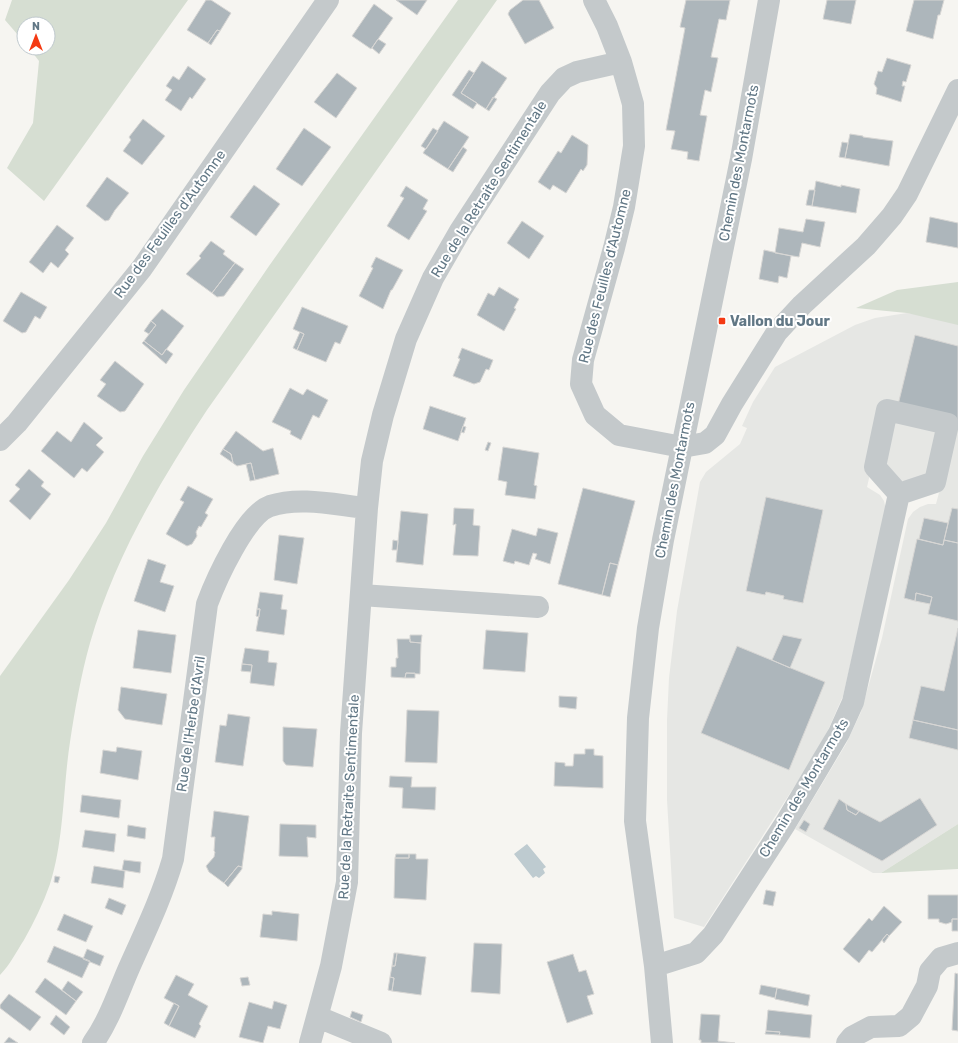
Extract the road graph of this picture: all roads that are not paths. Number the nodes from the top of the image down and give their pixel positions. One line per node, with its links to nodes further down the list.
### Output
1 (328, 0): 6 (street, Rue des Feuilles d'Automne)
2 (594, 0): 4 (street, Rue des Feuilles d'Automne)
3 (769, 0): 7 (street, Chemin des Montarmots)
4 (621, 62): 7 (street, Rue des Feuilles d'Automne); 9 (street, Rue de la Retraite Sentimentale)
5 (957, 95): 7 (street)
6 (0, 440)
7 (682, 448): 13 (street, Chemin des Montarmots)
8 (899, 494): 13 (street, Chemin des Montarmots)
9 (367, 508): 10 (street, Rue de la Retraite Sentimentale); 15 (street, Rue de l'Herbe d'Avril)
10 (361, 596): 11 (street); 14 (street, Rue de la Retraite Sentimentale)
11 (538, 607)
12 (958, 953): 19 (street)
13 (655, 966): 18 (street, Chemin des Montarmots)
14 (318, 1017): 16 (street, Rue de la Retraite Sentimentale); 17 (street)
15 (93, 1043)
16 (310, 1043)
17 (381, 1043)
18 (662, 1043)
19 (847, 1043)

